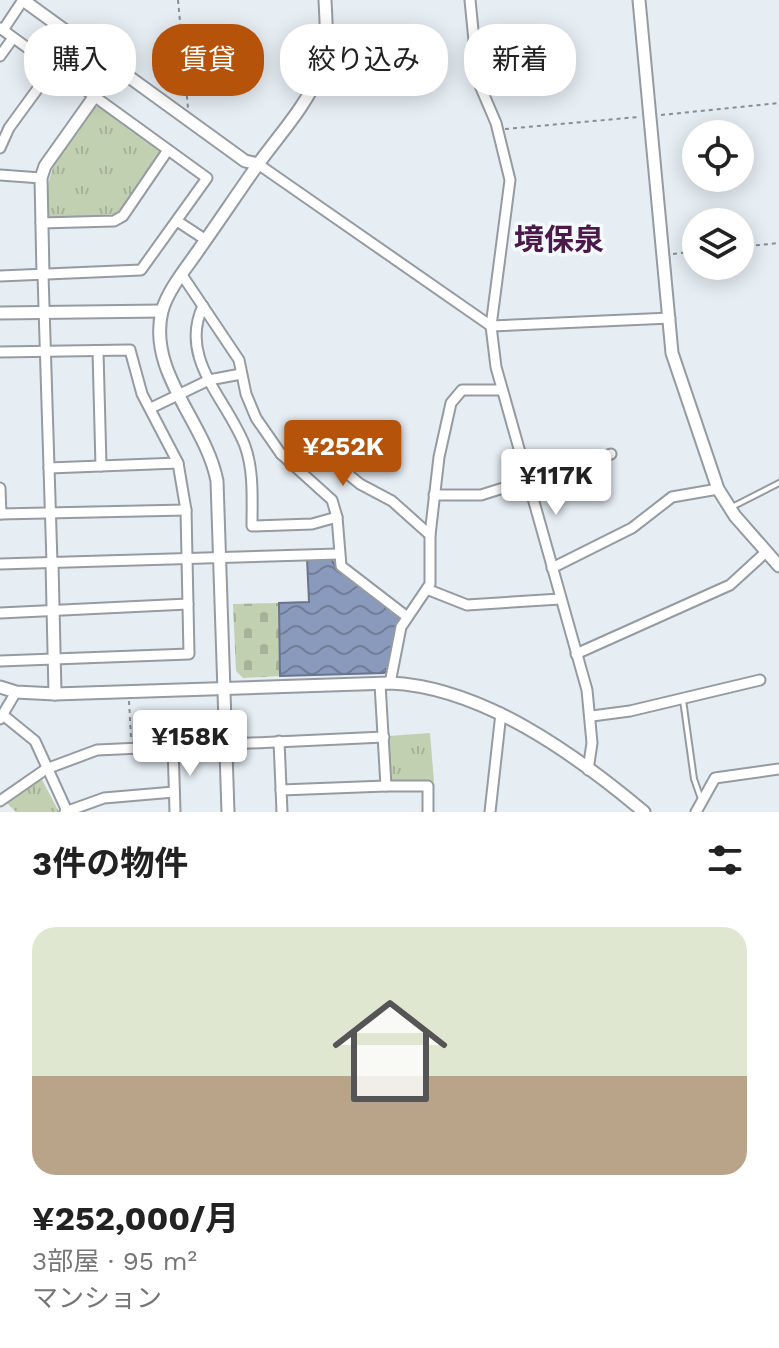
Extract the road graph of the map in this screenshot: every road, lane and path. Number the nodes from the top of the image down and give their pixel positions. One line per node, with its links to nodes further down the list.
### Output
1 (23, 0): 6 (street); 7 (street)
2 (178, 0): 16 (path)
3 (325, 0): 20 (street)
4 (470, 0): 17 (street)
5 (639, 0): 15 (street)
6 (56, 24)
7 (1, 29): 8 (street)
8 (13, 38): 9 (street); 10 (street)
9 (24, 47)
10 (0, 56)
11 (136, 82): 16 (street)
12 (32, 96): 18 (street)
13 (94, 97): 19 (street); 22 (street)
14 (779, 103): 15 (path)
15 (651, 116): 17 (path); 29 (street)
16 (189, 121): 20 (street)
17 (499, 131): 38 (street)
18 (0, 148)
19 (168, 150): 23 (street); 24 (street)
20 (258, 164): 25 (street); 38 (street)
21 (0, 175): 22 (street)
22 (41, 178): 24 (street)
23 (177, 221): 25 (street); 30 (street)
24 (41, 223): 30 (street)
25 (206, 240): 31 (street)
26 (779, 243): 27 (path)
27 (754, 246)
28 (682, 252): 29 (path)
29 (664, 254): 37 (street)
30 (43, 275): 32 (street); 36 (street)
31 (182, 275): 33 (street); 34 (street)
32 (0, 276)
33 (203, 306): 42 (street); 43 (street)
34 (162, 311): 36 (street); 45 (street)
35 (0, 313): 36 (street)
36 (45, 313): 39 (street)
37 (670, 318): 38 (street); 55 (street)
38 (491, 326): 44 (street)
39 (46, 351): 40 (street); 41 (street); 51 (street)
40 (98, 351): 46 (street); 50 (street)
41 (0, 352)
42 (241, 374): 43 (street); 47 (street)
43 (209, 380): 45 (street); 61 (street)
44 (501, 390): 52 (street); 56 (street)
45 (179, 394): 46 (street); 65 (street)
46 (151, 408): 49 (street)
47 (281, 454): 61 (street); 62 (street)
48 (611, 454): 52 (street)
49 (178, 463): 50 (street); 58 (street)
50 (101, 466): 51 (street)
51 (49, 468): 59 (street)
52 (527, 479): 56 (street); 70 (street)
53 (779, 483): 57 (lane)
54 (0, 488): 60 (street)
55 (718, 489): 57 (street); 70 (street)
56 (434, 495): 62 (street)
57 (730, 508): 63 (street)
58 (186, 510): 59 (street); 66 (street)
59 (50, 513): 60 (street); 67 (street)
60 (0, 514)
61 (337, 517): 64 (street)
62 (430, 535): 71 (street)
63 (766, 552): 69 (street); 77 (street)
64 (338, 554): 65 (street); 76 (street)
65 (220, 557): 66 (street); 83 (street)
66 (187, 558): 67 (street); 73 (street)
67 (52, 563): 68 (street); 74 (street)
68 (0, 564)
69 (778, 564)
70 (552, 568): 72 (street)
71 (429, 590): 72 (street); 76 (street)
72 (560, 599): 77 (street)
73 (188, 604): 74 (street); 78 (street)
74 (53, 611): 75 (street); 78 (street)
75 (0, 613)
76 (406, 616): 81 (street)
77 (576, 654): 89 (street)
78 (55, 658): 79 (street); 86 (street)
79 (0, 661)
80 (760, 680): 87 (street)
81 (385, 683): 83 (street); 88 (street); 91 (street)
82 (0, 687): 85 (street)
83 (223, 688): 84 (street); 93 (street)
84 (129, 691): 86 (street); 95 (path)
85 (16, 692): 86 (street); 90 (street)
86 (55, 694)
87 (683, 700): 89 (street); 102 (lane)
88 (501, 713): 98 (street); 109 (street)
89 (592, 716): 98 (street)
90 (2, 717): 96 (street)
91 (384, 737): 92 (street); 99 (street)
92 (279, 741): 93 (street); 100 (street)
93 (226, 743): 94 (street); 106 (street)
94 (173, 745): 95 (street); 101 (street)
95 (131, 746): 96 (street)
96 (46, 769): 103 (street); 104 (street)
97 (779, 769): 102 (street)
98 (588, 770): 110 (street)
99 (386, 786): 100 (street); 108 (street)
100 (281, 790): 107 (street)
101 (174, 792): 104 (street); 105 (street)
102 (702, 800): 111 (street)
103 (0, 801)
104 (66, 811)
105 (175, 812)
106 (228, 812)
107 (282, 812)
108 (428, 812)
109 (490, 812)
110 (644, 812)
111 (696, 812)

